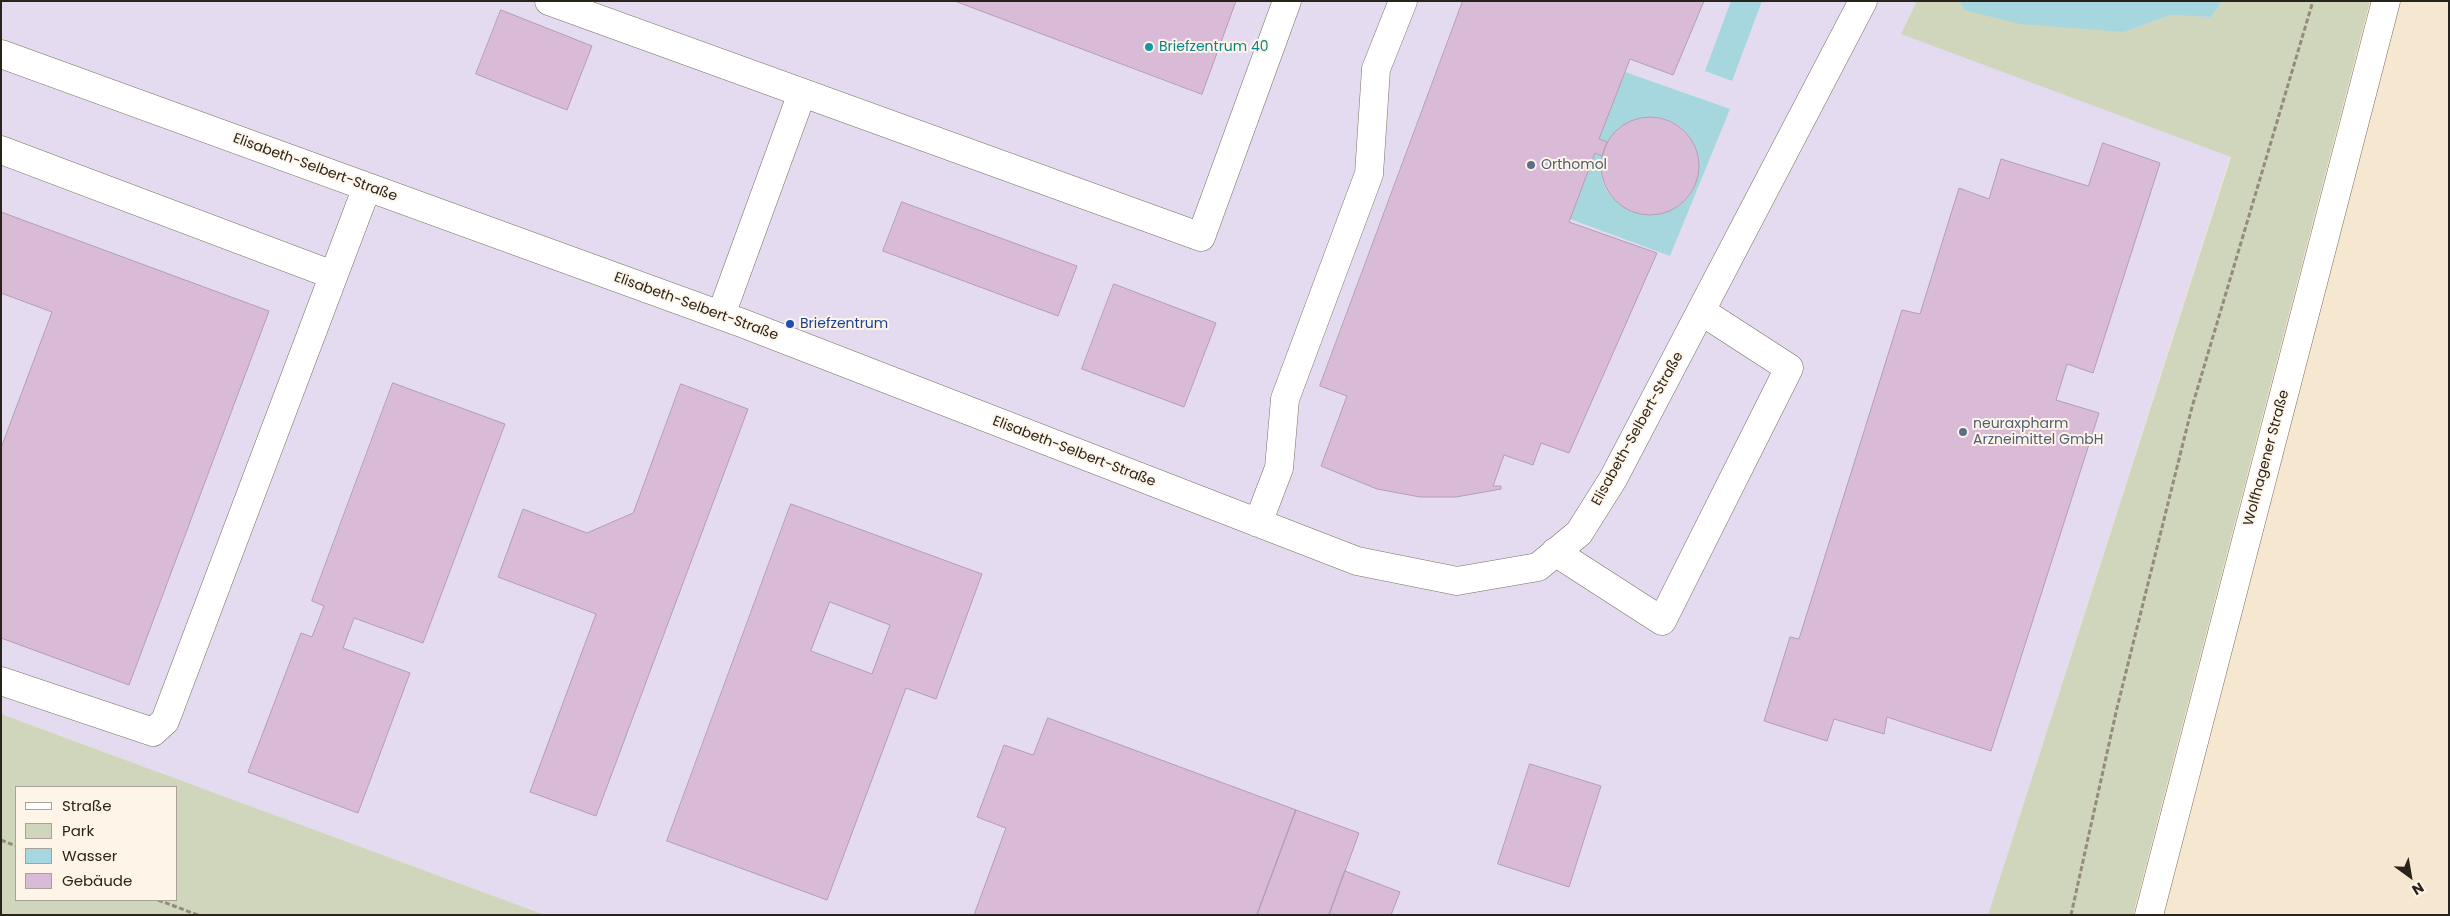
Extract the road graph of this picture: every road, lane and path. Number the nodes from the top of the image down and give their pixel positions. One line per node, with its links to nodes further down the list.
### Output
1 (549, 1): 8 (street)
2 (1287, 1): 8 (street)
3 (1404, 1): 14 (street)
4 (1863, 1): 12 (street, Elisabeth-Selbert-Straße)
5 (2313, 1): 21 (path)
6 (2386, 1): 22 (street, Wolfhagener Straße)
7 (1, 54): 10 (street, Elisabeth-Selbert-Straße)
8 (802, 92): 13 (street)
9 (1, 150): 11 (street)
10 (367, 187): 11 (street); 13 (street, Elisabeth-Selbert-Straße)
11 (334, 275): 16 (street)
12 (1701, 311): 15 (street, Elisabeth-Selbert-Straße); 15 (street)
13 (721, 315): 14 (street, Elisabeth-Selbert-Straße)
14 (1258, 523): 15 (street, Elisabeth-Selbert-Straße)
15 (1555, 552)
16 (1, 681)
17 (1, 840): 18 (path)
18 (15, 846)
19 (161, 901): 20 (path)
20 (198, 915)
21 (2071, 915)
22 (2149, 915)

